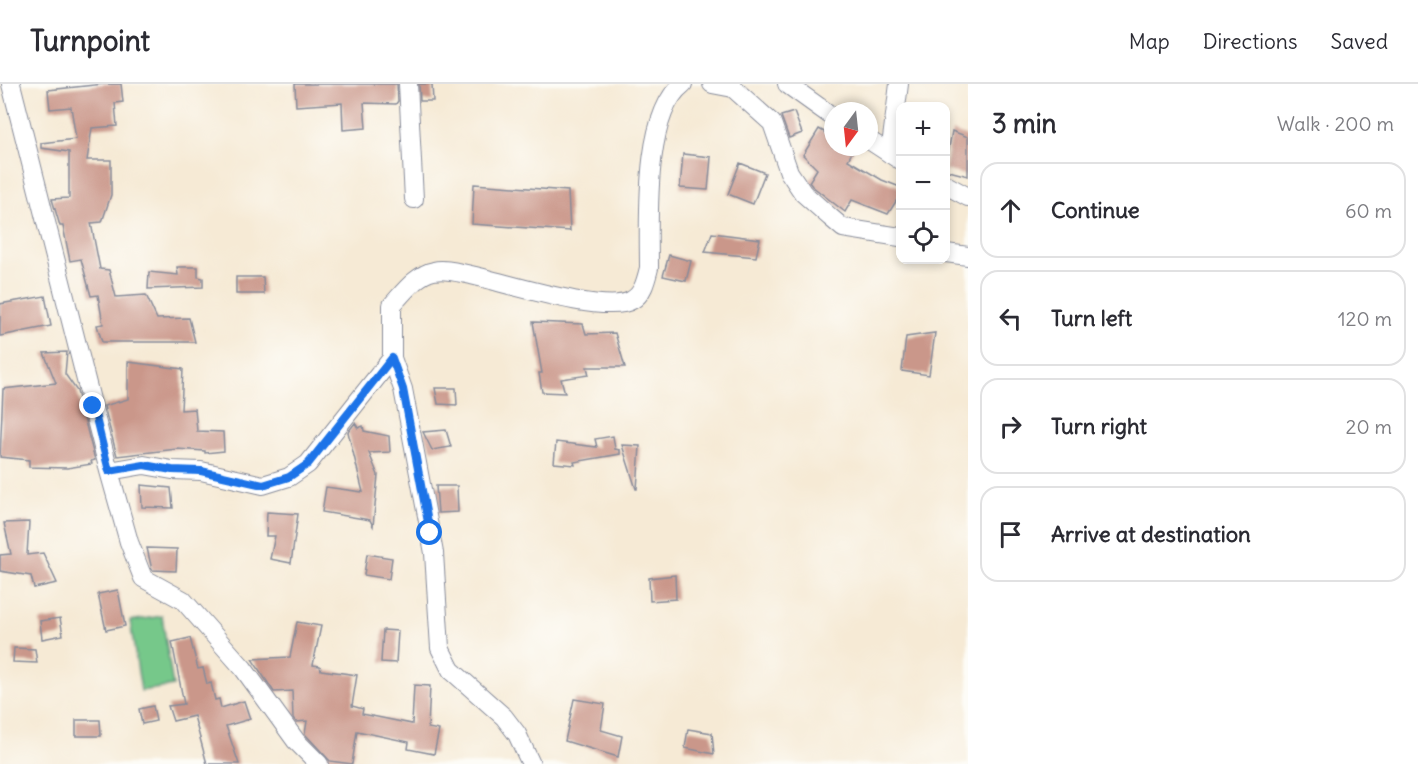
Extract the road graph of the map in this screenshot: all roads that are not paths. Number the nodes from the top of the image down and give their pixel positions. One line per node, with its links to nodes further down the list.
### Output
1 (11, 84): 17 (street)
2 (408, 84): 12 (street)
3 (683, 84): 16 (street)
4 (712, 84): 13 (street)
5 (787, 84): 7 (street)
6 (899, 84): 9 (street)
7 (824, 111)
8 (878, 146): 9 (street)
9 (895, 157)
10 (950, 187): 11 (street)
11 (968, 196)
12 (414, 199)
13 (896, 236)
14 (950, 254): 15 (street)
15 (968, 256)
16 (392, 358): 17 (street); 19 (street)
17 (109, 471): 18 (street)
18 (319, 764)
19 (531, 764)

